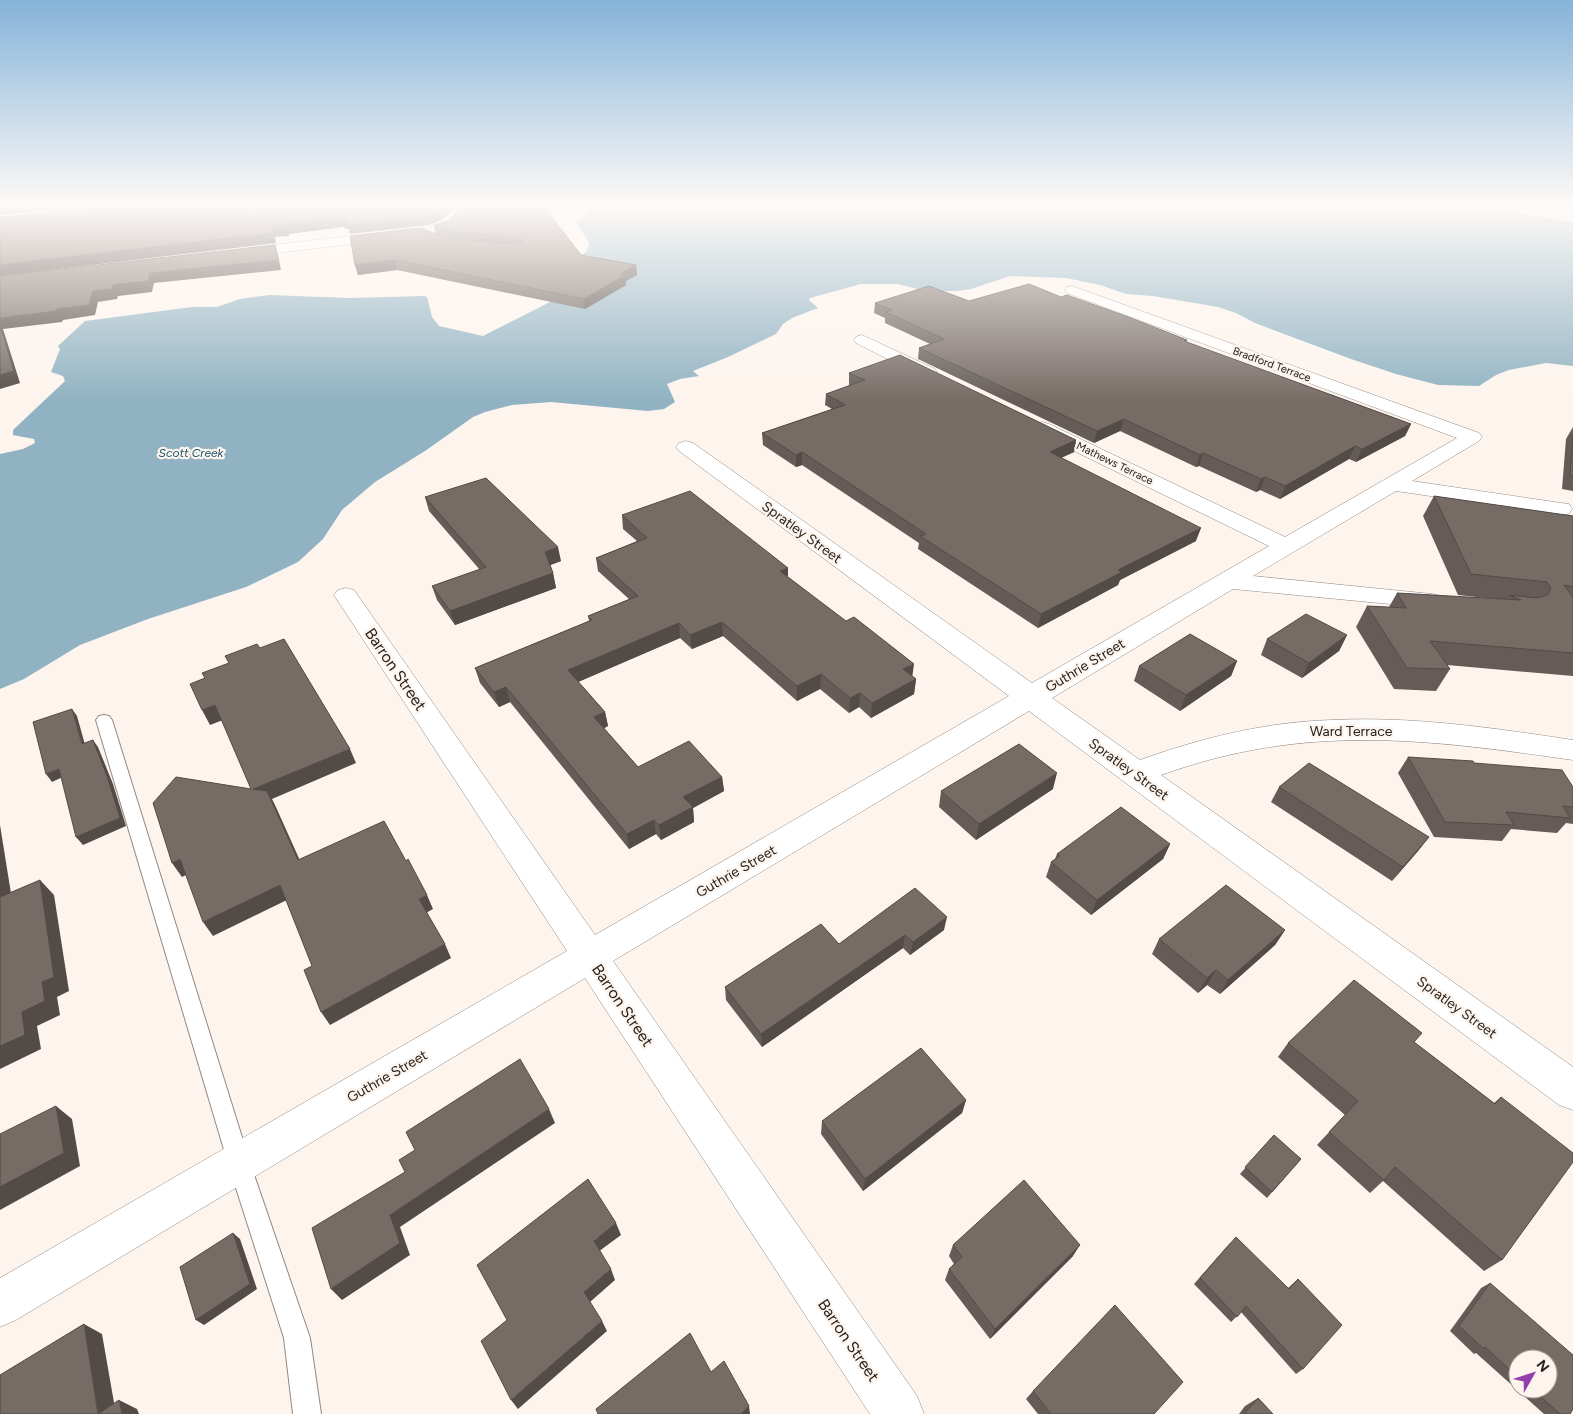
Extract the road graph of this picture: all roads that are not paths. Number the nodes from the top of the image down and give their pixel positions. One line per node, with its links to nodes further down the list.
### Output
1 (1072, 290): 5 (street, Bradford Terrace)
2 (862, 340): 3 (street)
3 (942, 379)
4 (1030, 422): 9 (street, Mathews Terrace)
5 (1472, 437): 7 (street, Guthrie Street)
6 (686, 448): 13 (street, Spratley Street)
7 (1392, 484): 8 (street); 9 (street, Guthrie Street)
8 (1561, 509)
9 (1286, 546): 10 (street, Guthrie Street)
10 (1226, 581): 12 (street); 13 (street, Guthrie Street)
11 (346, 595): 17 (street, Barron Street)
12 (1454, 604)
13 (1029, 698): 16 (street, Spratley Street); 17 (street, Guthrie Street)
14 (104, 720): 19 (lane)
15 (1573, 750): 16 (street, Ward Terrace)
16 (1134, 772): 18 (street, Spratley Street)
17 (590, 956): 19 (street, Guthrie Street); 22 (street, Barron Street)
18 (1573, 1090)
19 (240, 1163): 20 (street, Guthrie Street); 21 (lane)
20 (0, 1304)
21 (307, 1414)
22 (899, 1414)

